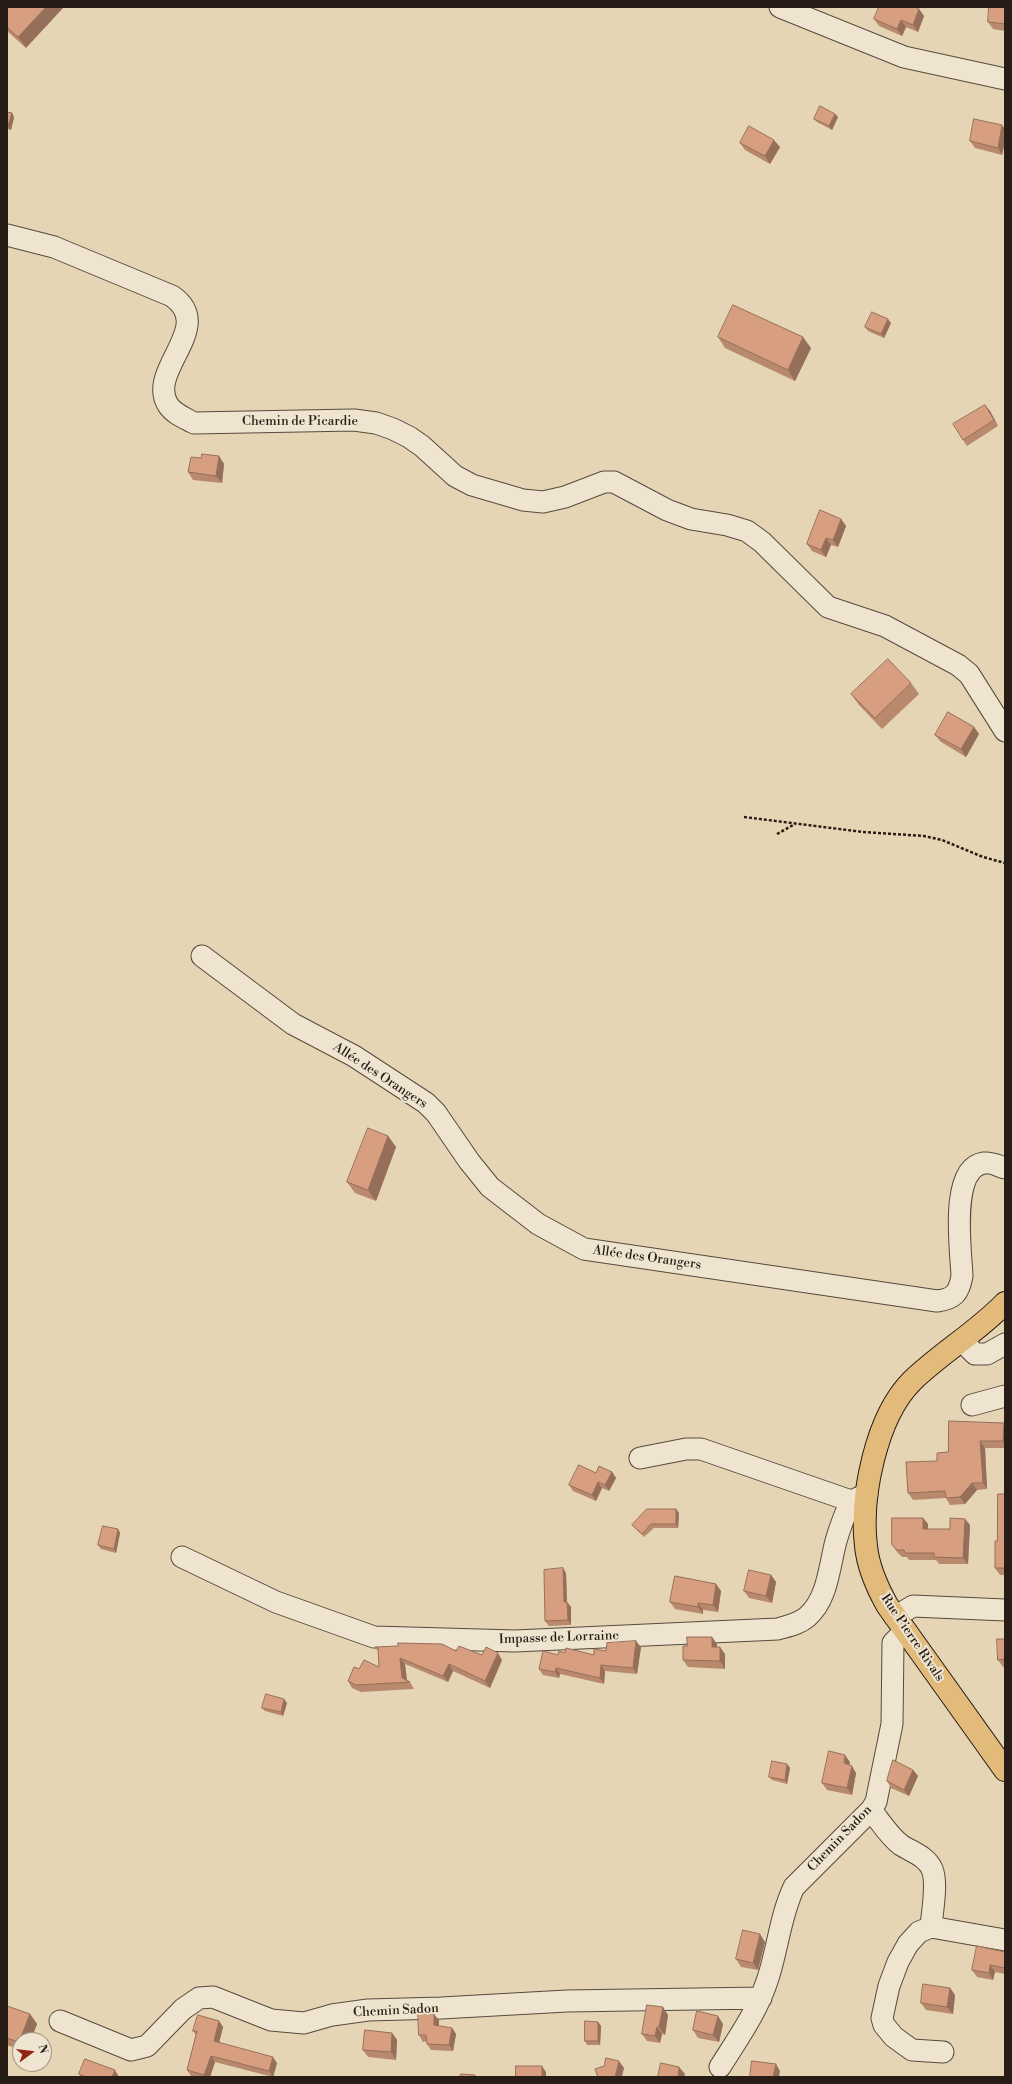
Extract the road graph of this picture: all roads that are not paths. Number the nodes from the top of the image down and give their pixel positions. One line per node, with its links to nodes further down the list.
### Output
1 (780, 7): 2 (street)
2 (1005, 79)
3 (7, 235): 4 (street, Chemin de Picardie)
4 (1005, 731)
5 (202, 956): 6 (street, Allée des Orangers)
6 (1005, 1168)
7 (1005, 1303): 8 (main road, Rue Pierre Rivals)
8 (962, 1341): 9 (street); 13 (main road, Rue Pierre Rivals)
9 (1005, 1344)
10 (1005, 1396): 11 (street)
11 (972, 1405)
12 (640, 1458): 13 (street)
13 (859, 1497): 14 (street, Impasse de Lorraine); 16 (main road, Rue Pierre Rivals)
14 (182, 1557)
15 (1005, 1610): 16 (street, Chemin Sadon)
16 (900, 1624): 17 (main road, Rue Pierre Rivals); 18 (street, Chemin Sadon)
17 (1005, 1770)
18 (871, 1810): 19 (street); 21 (street, Chemin Sadon)
19 (930, 1927): 20 (street); 23 (street)
20 (1005, 1940)
21 (762, 1998): 22 (street, Chemin Sadon); 24 (street, Chemin Sadon)
22 (60, 2021)
23 (943, 2052)
24 (720, 2067)

